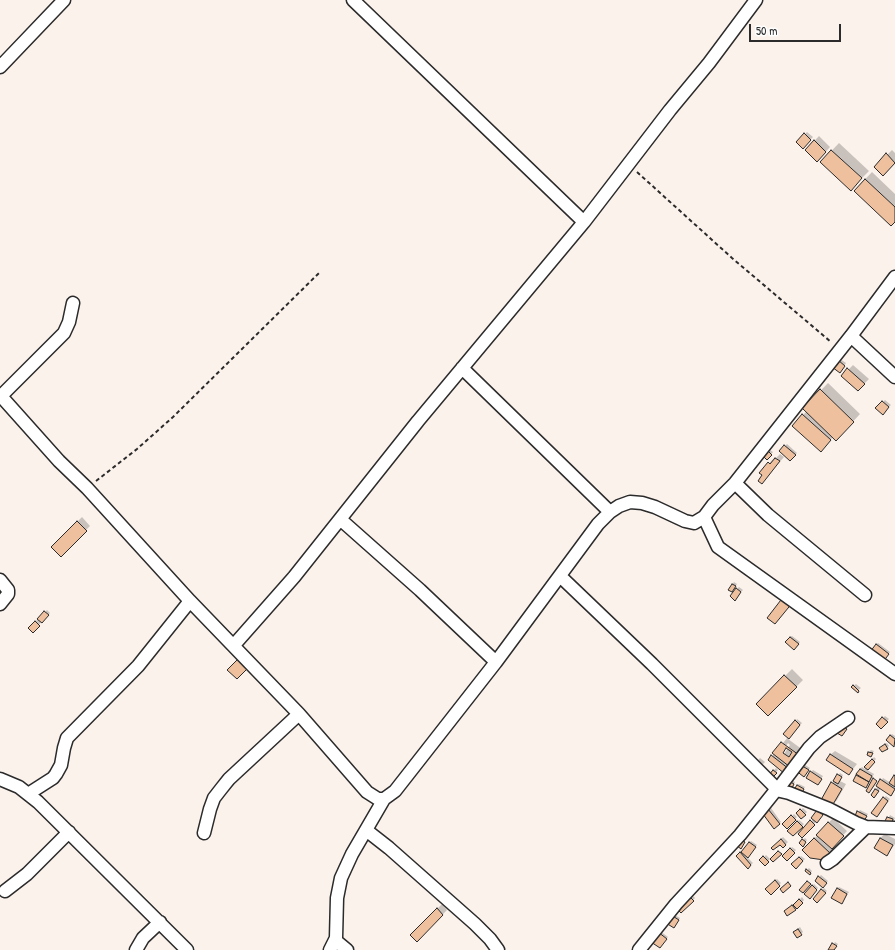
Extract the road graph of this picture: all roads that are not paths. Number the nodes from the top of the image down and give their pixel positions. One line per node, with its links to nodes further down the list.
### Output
1 (64, 0): 4 (street)
2 (353, 0): 5 (street)
3 (756, 0): 5 (street)
4 (0, 67)
5 (584, 222): 9 (street)
6 (895, 277): 8 (street)
7 (73, 303): 11 (street)
8 (851, 336): 10 (street); 12 (street)
9 (462, 368): 13 (street); 15 (street)
10 (895, 378)
11 (0, 395): 19 (street)
12 (735, 483): 14 (street); 18 (street)
13 (610, 512): 14 (street); 16 (street)
14 (704, 517): 23 (street)
15 (340, 519): 21 (street); 22 (street)
16 (560, 576): 22 (street); 27 (street)
17 (0, 580): 20 (street)
18 (865, 595)
19 (190, 601): 21 (street); 28 (street)
20 (0, 604)
21 (234, 645): 24 (street)
22 (496, 662): 29 (street)
23 (895, 674)
24 (299, 714): 29 (street); 34 (street)
25 (848, 718): 27 (street)
26 (0, 779): 28 (street)
27 (777, 790): 30 (street); 43 (street)
28 (28, 794): 33 (street)
29 (384, 799): 32 (street)
30 (866, 827): 31 (street); 35 (street)
31 (895, 828)
32 (366, 830): 38 (street); 42 (street)
33 (69, 832): 36 (street); 37 (street)
34 (204, 833)
35 (826, 863)
36 (6, 891)
37 (160, 922): 39 (street); 40 (street)
38 (332, 945): 41 (street)
39 (136, 950)
40 (187, 950)
41 (347, 950)
42 (498, 950)
43 (639, 950)

